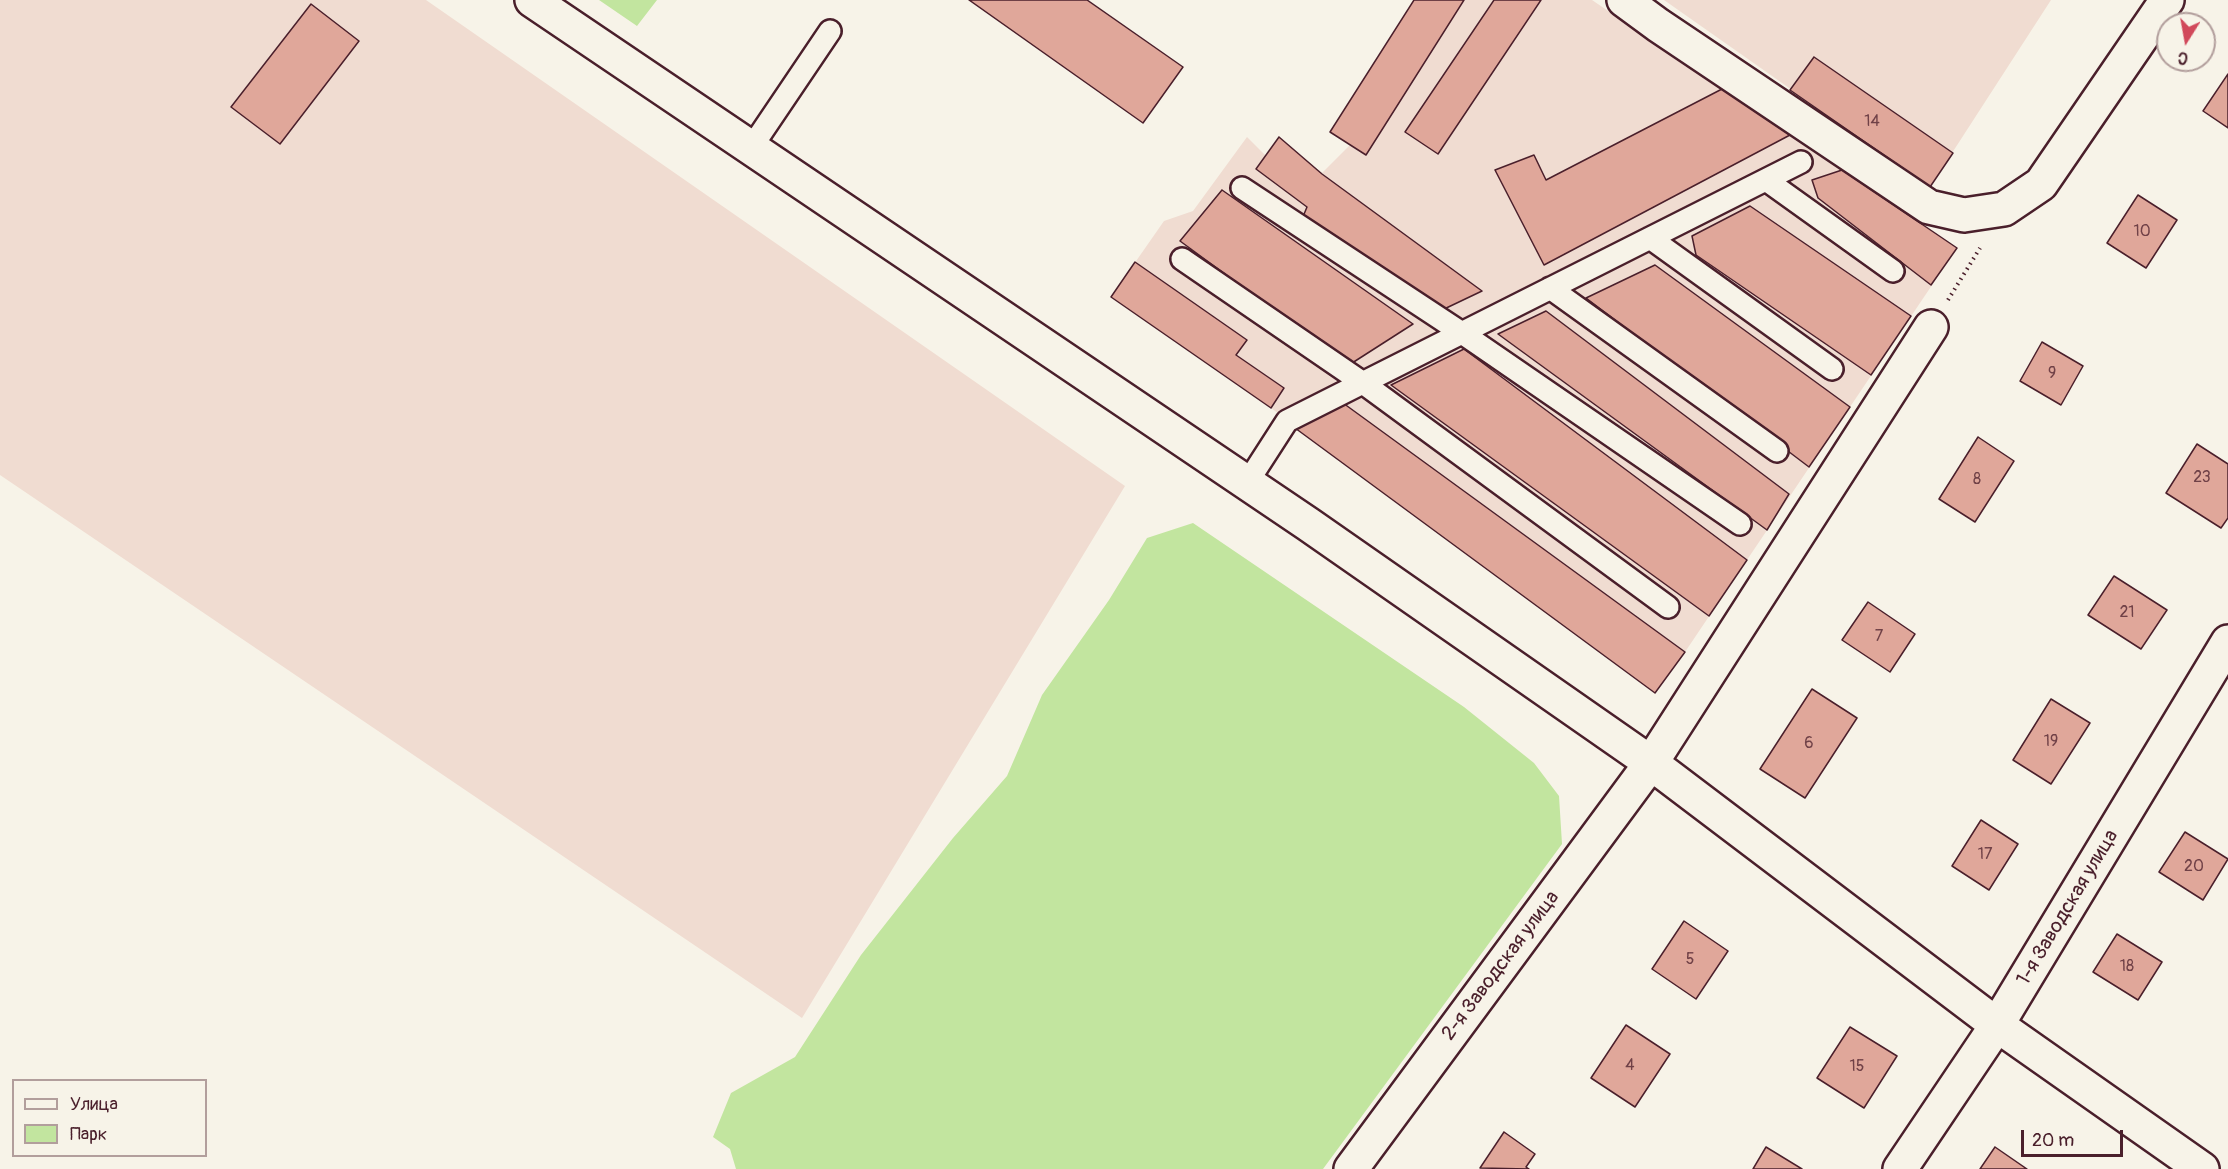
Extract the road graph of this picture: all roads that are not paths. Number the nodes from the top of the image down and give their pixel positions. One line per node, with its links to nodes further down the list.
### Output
1 (532, 0): 5 (street)
2 (1624, 0): 3 (street)
3 (2167, 0)
4 (830, 31): 5 (lane)
5 (751, 148): 18 (street)
6 (1801, 162): 7 (lane)
7 (1766, 180): 9 (lane); 11 (lane)
8 (1242, 188): 14 (lane)
9 (1650, 238): 12 (lane); 15 (lane)
10 (1182, 259): 16 (lane)
11 (1893, 271)
12 (1551, 288): 14 (lane); 17 (lane)
13 (1931, 327): 22 (street, 2-я Заводская улица)
14 (1462, 333): 16 (lane); 19 (lane)
15 (1832, 369)
16 (1363, 383): 18 (lane); 20 (lane)
17 (1777, 451)
18 (1247, 483): 22 (street)
19 (1740, 524)
20 (1668, 607)
21 (2228, 642): 23 (street, 1-я Заводская улица)
22 (1651, 763): 23 (street); 24 (street, 2-я Заводская улица)
23 (1997, 1025): 25 (street, 1-я Заводская улица); 26 (street)
24 (1351, 1169)
25 (1900, 1169)
26 (2202, 1169)

